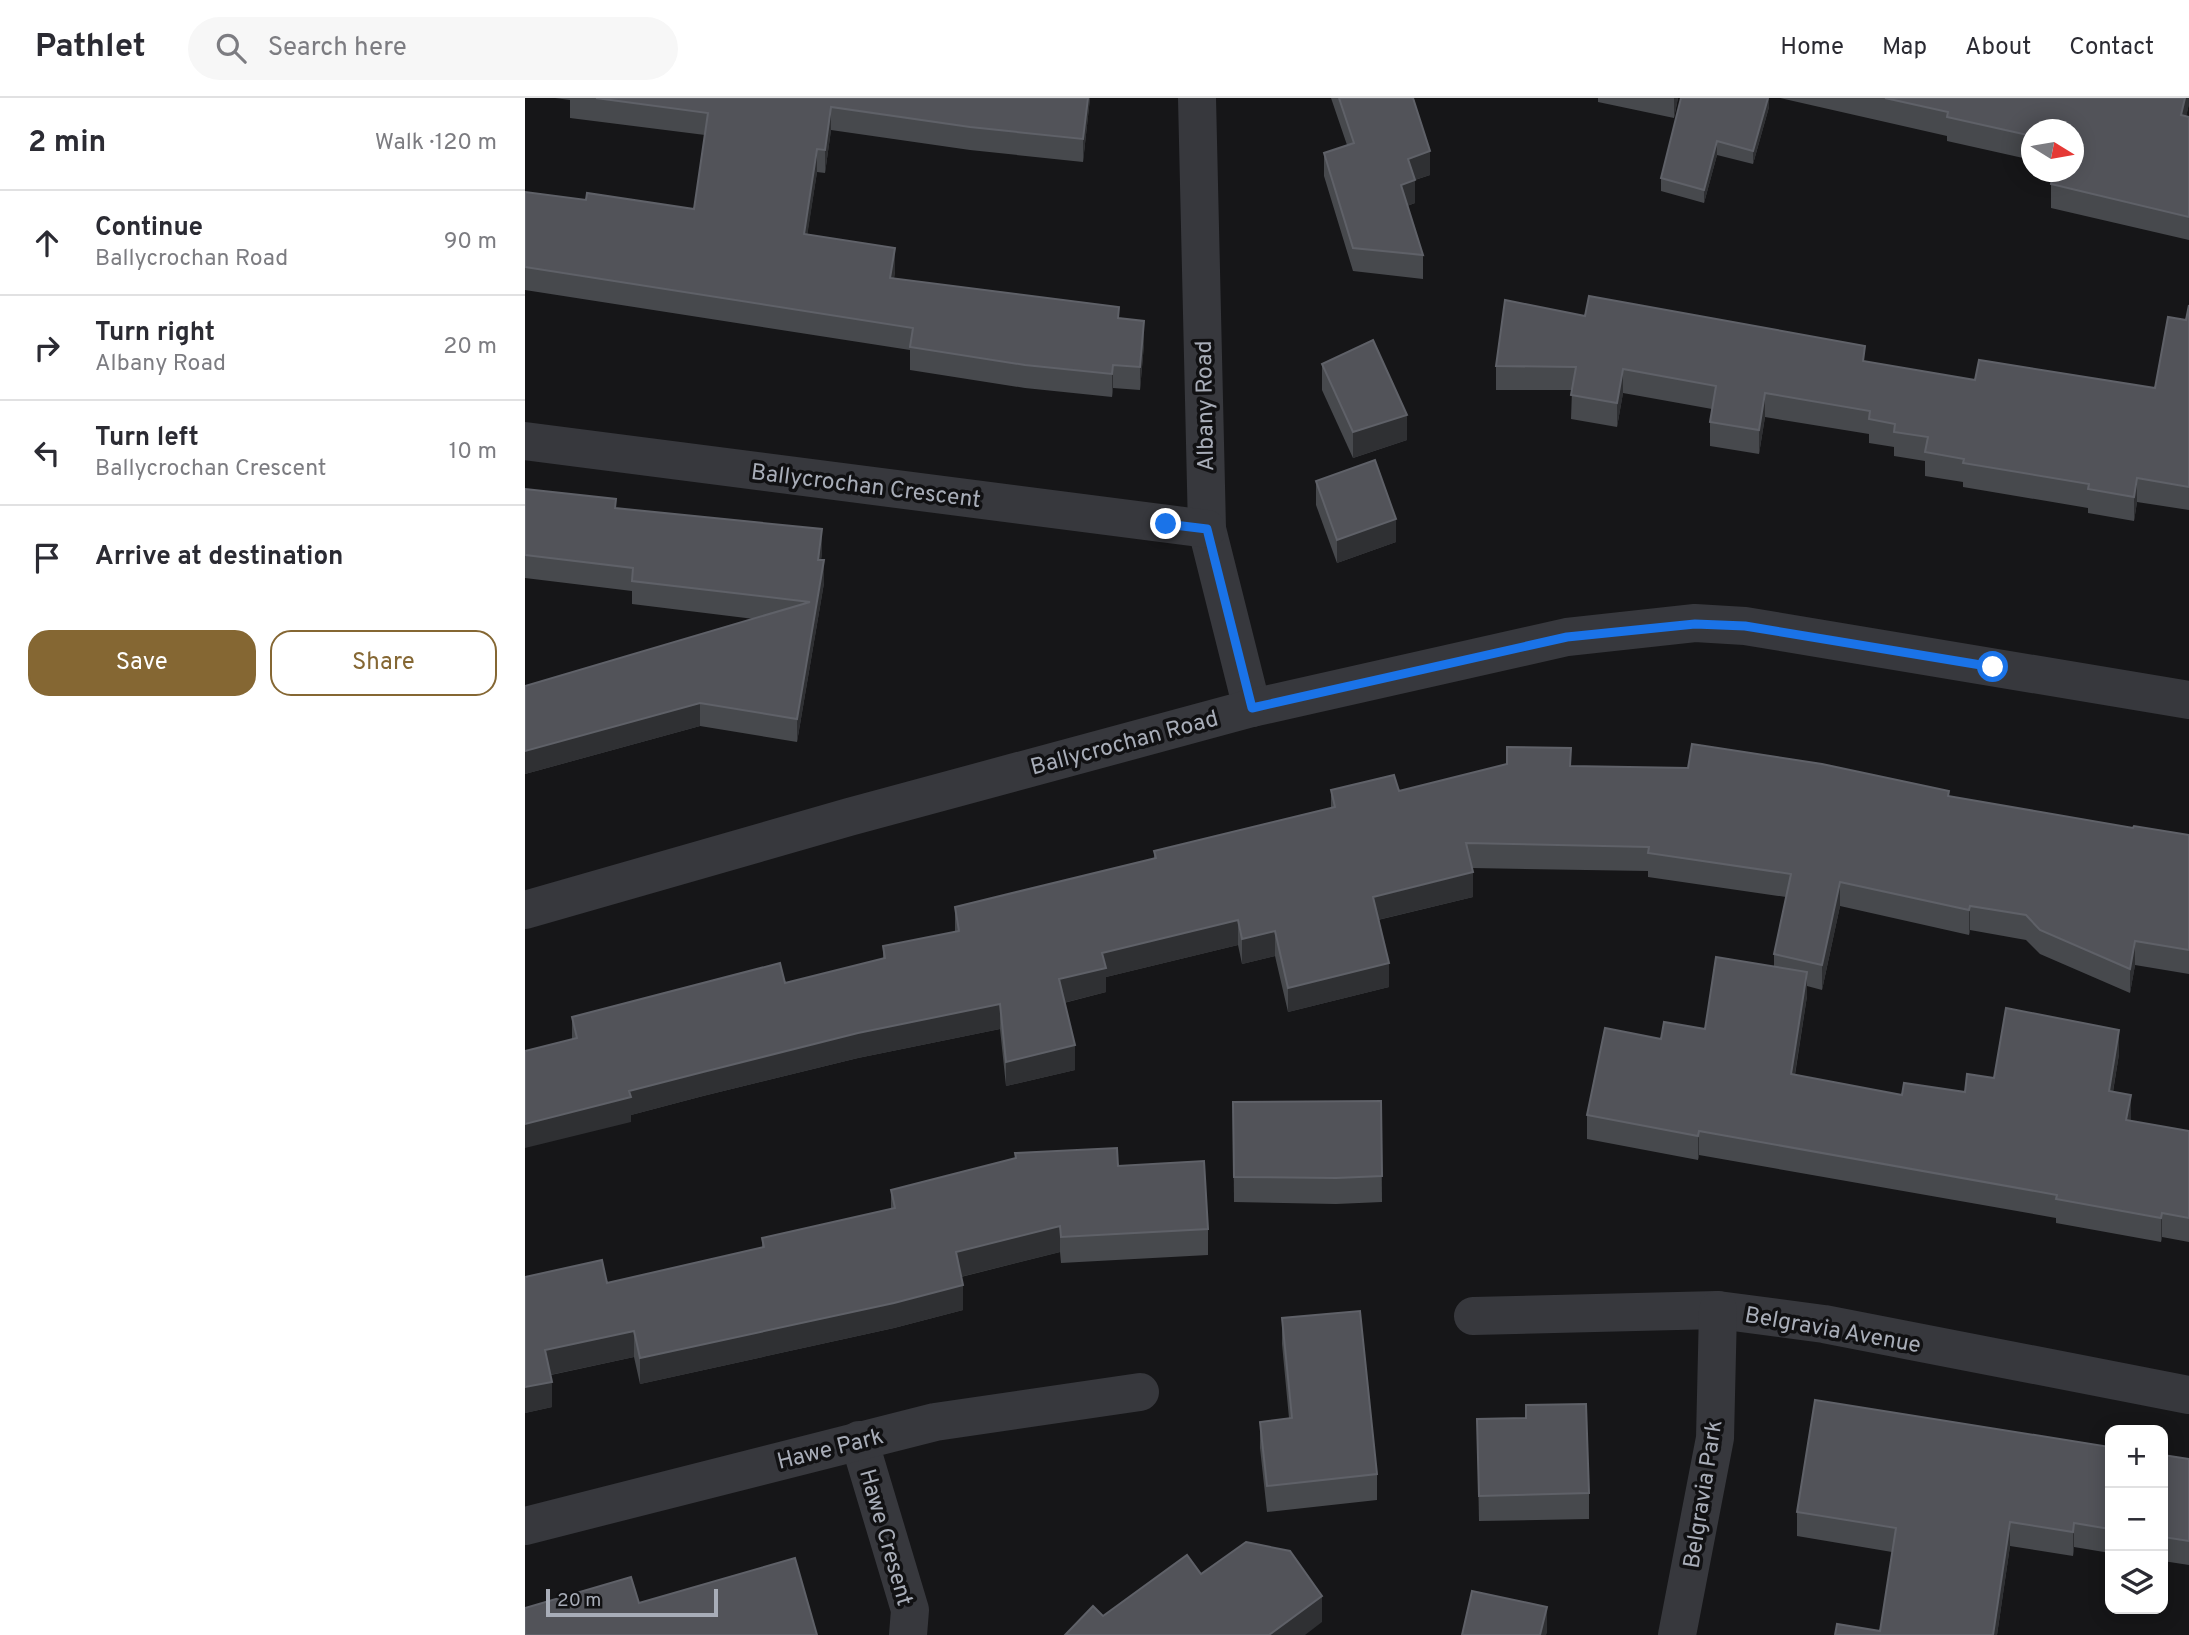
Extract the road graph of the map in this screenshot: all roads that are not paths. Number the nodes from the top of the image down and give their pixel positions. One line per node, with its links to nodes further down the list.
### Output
1 (1197, 98): 3 (street, Albany Road)
2 (525, 441): 3 (street, Ballycrochan Crescent)
3 (1207, 529): 5 (street, Albany Road)
4 (2189, 700): 5 (street, Ballycrochan Road)
5 (1252, 708): 6 (street, Ballycrochan Road)
6 (525, 910)
7 (1718, 1310): 8 (street, Belgravia Avenue); 10 (street, Belgravia Avenue); 14 (street, Belgravia Park)
8 (1473, 1316)
9 (1140, 1392): 11 (street, Hawe Park)
10 (2189, 1395)
11 (859, 1440): 12 (street, Hawe Park); 13 (street, Hawe Cresent)
12 (525, 1526)
13 (908, 1635)
14 (1677, 1635)

